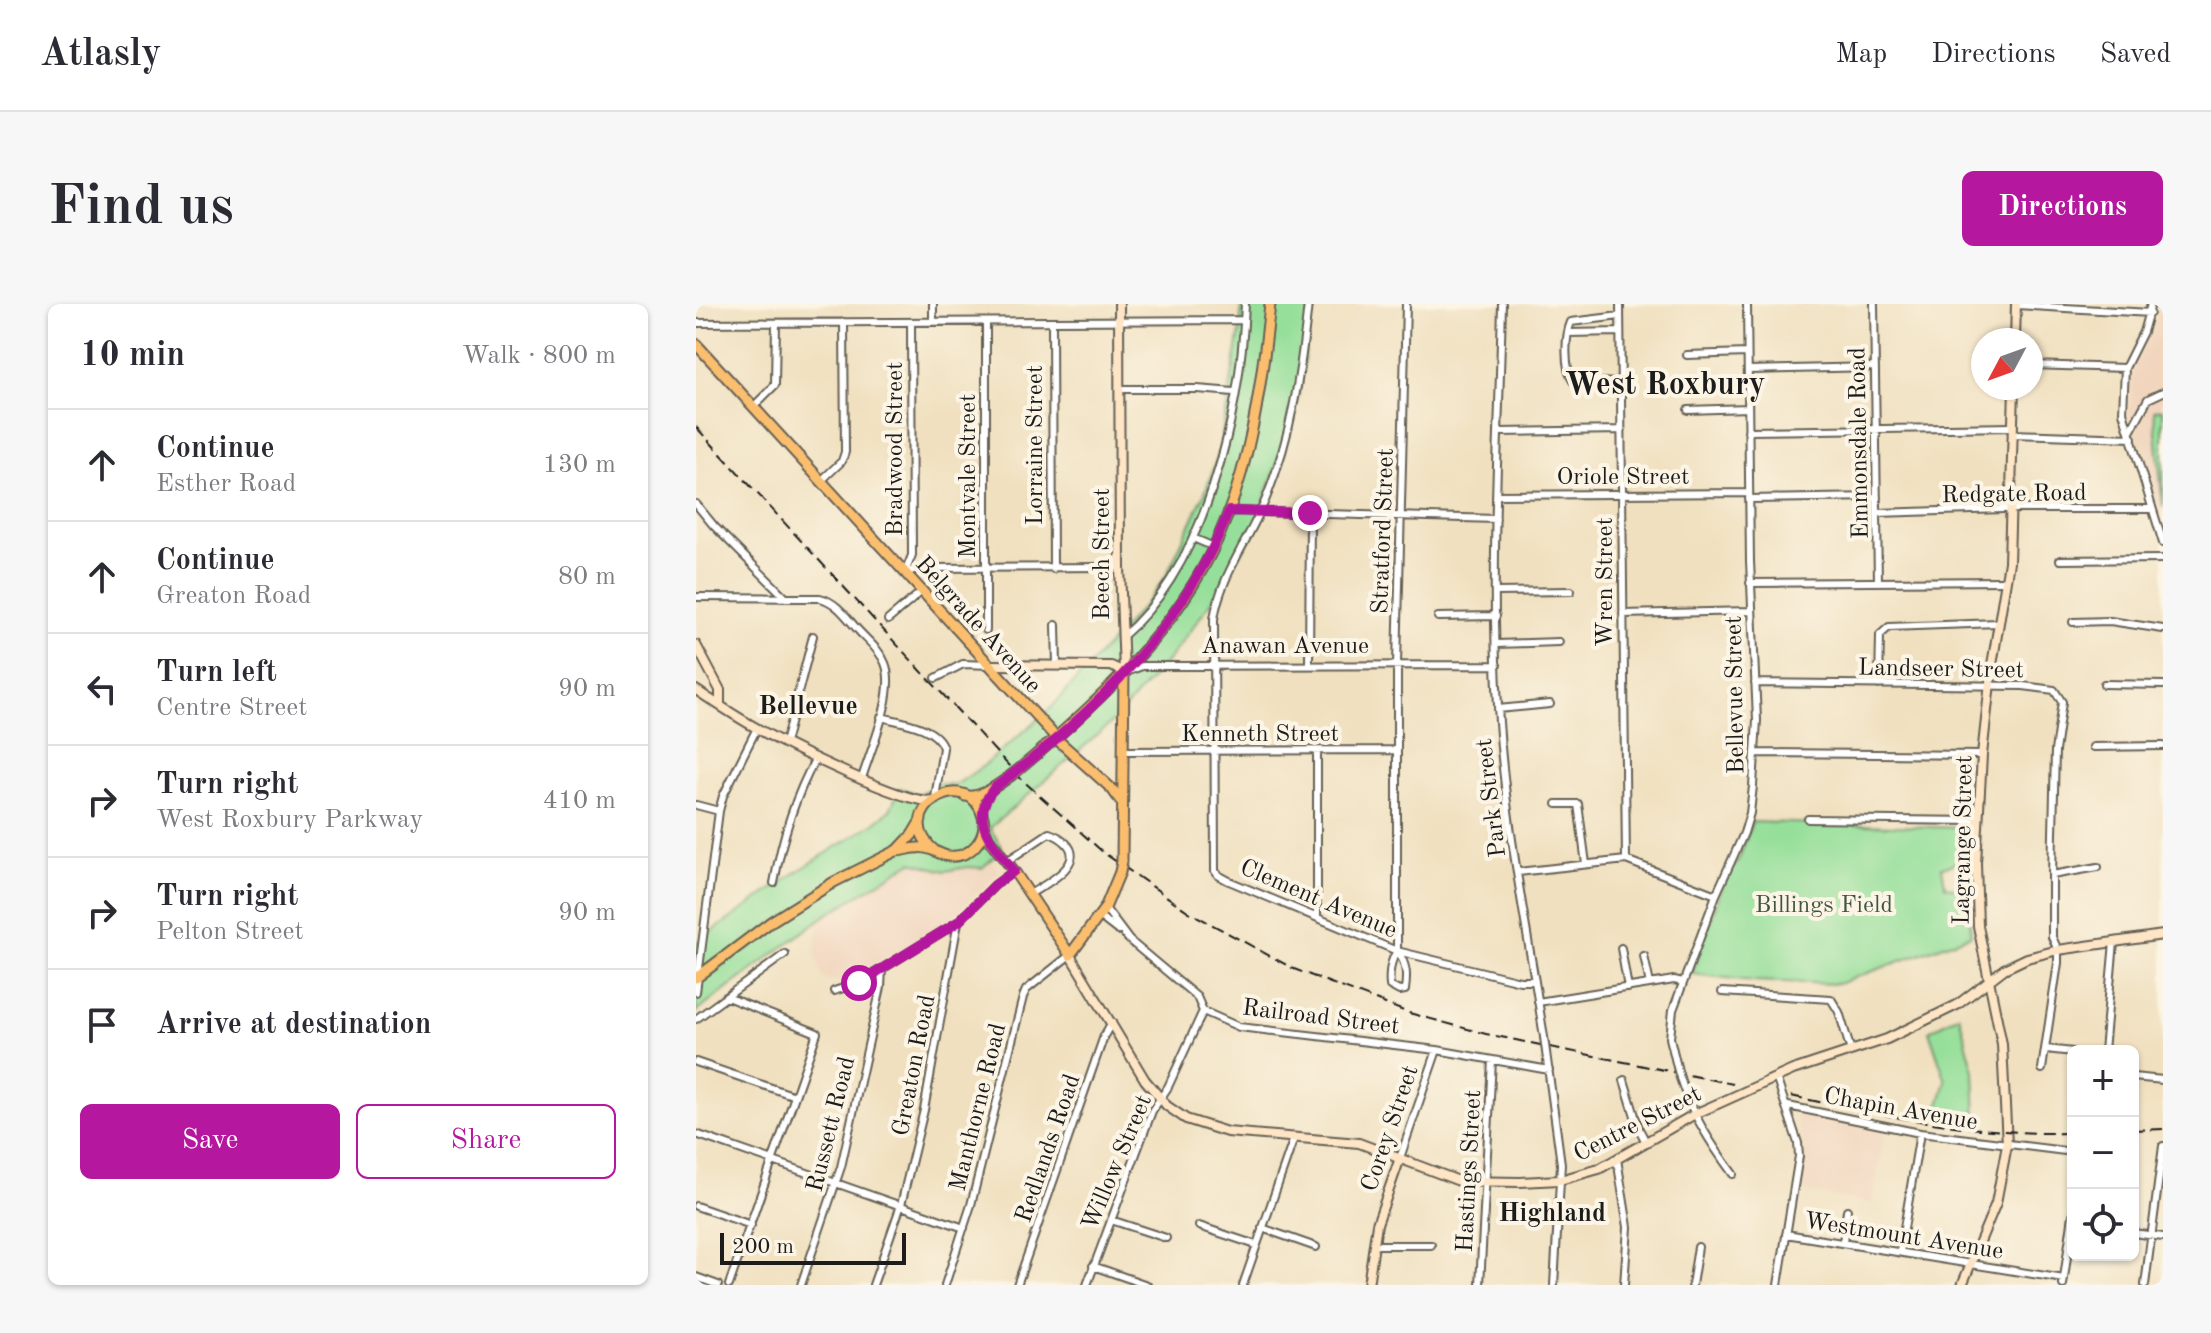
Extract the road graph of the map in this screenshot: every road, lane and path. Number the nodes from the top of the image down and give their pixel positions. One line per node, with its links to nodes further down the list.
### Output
1 (933, 304): 19 (street)
2 (1119, 304): 17 (main road, Beech Street)
3 (1245, 304): 15 (street)
4 (1270, 304): 56 (main road)
5 (1308, 304): 57 (street)
6 (1406, 304): 60 (street, Stratford Street)
7 (1502, 304): 46 (street, Park Street)
8 (1620, 304): 14 (street, Wren Street)
9 (1747, 304): 28 (street, Bellevue Street)
10 (1874, 304): 31 (street, Emmonsdale Road)
11 (2151, 304): 13 (street)
12 (2016, 305): 13 (street); 24 (main road)
13 (2150, 313): 32 (street)
14 (1620, 316): 25 (street, Wren Street); 26 (street)
15 (1244, 320): 17 (street); 36 (street)
16 (1052, 321): 17 (street); 20 (street); 69 (street, Lorraine Street)
17 (1119, 321): 35 (main road, Beech Street)
18 (844, 322): 22 (street); 23 (street); 48 (street)
19 (933, 322): 20 (street); 23 (street)
20 (986, 322): 68 (street, Montvale Street)
21 (696, 323): 22 (street)
22 (776, 323): 39 (street)
23 (911, 323): 70 (street, Bradwood Street)
24 (2015, 328)
25 (1620, 332): 26 (street); 34 (street, Wren Street)
26 (1568, 333): 34 (street)
27 (696, 344): 39 (main road, Belgrade Avenue)
28 (1747, 353): 29 (street); 33 (street, Bellevue Street)
29 (1687, 355)
30 (2043, 365): 32 (street)
31 (1874, 367): 33 (street); 42 (street, Emmonsdale Road)
32 (2125, 368): 47 (street)
33 (1748, 370): 40 (street, Bellevue Street)
34 (1620, 383): 43 (street, Wren Street)
35 (1121, 389): 36 (street); 67 (main road, Beech Street)
36 (1234, 392): 62 (street)
37 (2163, 392): 47 (street)
38 (2013, 400): 45 (main road, Lagrange Street)
39 (753, 407): 48 (main road, Belgrade Avenue)
40 (1748, 408): 41 (street); 44 (street, Bellevue Street)
41 (1688, 410)
42 (1874, 428): 44 (street); 45 (street); 52 (street, Emmonsdale Road)
43 (1620, 430): 46 (street); 49 (street, Wren Street)
44 (1748, 431): 51 (street, Bellevue Street)
45 (2012, 431): 47 (street); 55 (main road, Lagrange Street)
46 (1499, 432): 50 (street, Park Street)
47 (2131, 435): 54 (street)
48 (821, 481): 70 (main road, Belgrade Avenue)
49 (1621, 494): 50 (street, Oriole Street); 51 (street, Oriole Street); 80 (street, Wren Street)
50 (1497, 495): 61 (street, Park Street)
51 (1749, 496): 52 (street, Oriole Street); 73 (street, Bellevue Street)
52 (1877, 497): 59 (street, Emmonsdale Road)
53 (696, 504): 78 (street)
54 (2151, 509): 55 (street, Redgate Road); 63 (street)
55 (2011, 510): 59 (street, Redgate Road); 71 (main road, Lagrange Street)
56 (1229, 511): 57 (street); 64 (main road)
57 (1261, 511): 58 (street); 99 (street, Clement Avenue)
58 (1310, 513): 60 (street); 95 (street)
59 (1877, 513): 72 (street, Emmonsdale Road)
60 (1400, 517): 61 (street); 96 (street, Stratford Street)
61 (1496, 519): 76 (street, Park Street)
62 (1193, 538): 64 (street); 90 (street)
63 (2163, 543)
64 (1214, 547): 100 (main road)
65 (2163, 559): 66 (street)
66 (2060, 560)
67 (1120, 567): 69 (street); 90 (main road, Beech Street)
68 (985, 568): 69 (street); 70 (street); 88 (street, Montvale Street)
69 (1053, 569)
70 (905, 573): 74 (main road, Belgrade Avenue)
71 (2006, 581): 72 (street); 85 (main road, Lagrange Street)
72 (1878, 582): 73 (street)
73 (1750, 583): 79 (street, Bellevue Street)
74 (922, 591): 83 (street); 94 (main road, Belgrade Avenue)
75 (1571, 591): 76 (street)
76 (1496, 592): 81 (street, Park Street)
77 (696, 597): 78 (street)
78 (786, 598): 111 (street)
79 (1751, 611): 80 (street); 102 (street, Bellevue Street)
80 (1623, 614): 141 (street, Wren Street)
81 (1496, 616): 82 (street); 92 (street, Park Street)
82 (1438, 617)
83 (888, 620)
84 (2073, 622): 87 (street)
85 (1998, 623): 104 (street); 106 (main road, Lagrange Street)
86 (1056, 625): 98 (street)
87 (2163, 629)
88 (986, 630)
89 (813, 636): 114 (street)
90 (1122, 637): 100 (main road, Beech Street)
91 (1559, 642): 92 (street)
92 (1497, 644): 97 (street, Park Street)
93 (696, 645): 109 (main road)
94 (990, 665): 98 (main road, Anawan Avenue); 101 (street, Anawan Avenue); 113 (main road, Belgrade Avenue)
95 (1309, 665): 96 (street, Anawan Avenue); 99 (street, Anawan Avenue)
96 (1397, 665): 97 (street, Anawan Avenue); 118 (street, Stratford Street)
97 (1497, 665): 110 (street, Park Street)
98 (1057, 666): 100 (main road, Anawan Avenue)
99 (1215, 666): 100 (street, Anawan Avenue); 117 (street, Clement Avenue)
100 (1124, 672): 113 (main road); 119 (main road, Beech Street)
101 (936, 678)
102 (1755, 683): 104 (street, Landseer Street); 121 (street, Bellevue Street)
103 (2104, 684): 105 (street)
104 (1879, 685): 106 (street, Landseer Street)
105 (2163, 685)
106 (1989, 687): 122 (main road, Lagrange Street); 146 (street, Landseer Street)
107 (696, 690): 109 (main road)
108 (1550, 704): 110 (street)
109 (720, 705): 112 (main road)
110 (1498, 709): 145 (street, Park Street)
111 (881, 717): 124 (street); 128 (street)
112 (757, 728): 114 (main road); 132 (street)
113 (1056, 738): 125 (main road); 129 (main road, Belgrade Avenue)
114 (785, 743): 123 (main road)
115 (2163, 746): 116 (street)
116 (2093, 747)
117 (1215, 750): 119 (street, Kenneth Street); 120 (street, Kenneth Street); 151 (street, Clement Avenue)
118 (1397, 750): 120 (street, Kenneth Street); 157 (street, Stratford Street)
119 (1122, 751): 129 (main road, Beech Street)
120 (1317, 751): 151 (street)
121 (1755, 753): 122 (street); 149 (street, Bellevue Street)
122 (1982, 755): 135 (main road, Lagrange Street)
123 (816, 758): 124 (main road); 147 (street)
124 (862, 778): 126 (main road)
125 (994, 788): 127 (main road); 136 (main road)
126 (903, 796): 128 (main road); 133 (main road)
127 (965, 796): 128 (main road); 136 (main road)
128 (934, 799): 133 (main road)
129 (1122, 803): 150 (main road)
130 (1557, 804): 142 (street)
131 (696, 805): 132 (street)
132 (719, 811): 162 (street)
133 (921, 819): 137 (main road); 138 (main road)
134 (1808, 819): 135 (street)
135 (1977, 821): 163 (main road, Lagrange Street)
136 (983, 822): 139 (main road); 140 (main road, Centre Street)
137 (895, 851): 138 (main road); 162 (main road)
138 (935, 851): 139 (main road)
139 (968, 852): 140 (main road)
140 (1004, 859): 144 (main road, Centre Street); 148 (street)
141 (1626, 860): 142 (street); 149 (street)
142 (1586, 864): 145 (street)
143 (2098, 867): 146 (street)
144 (1014, 871): 148 (main road, Centre Street); 152 (street)
145 (1518, 872): 164 (street, Park Street)
146 (2052, 875): 156 (street, Landseer Street)
147 (774, 883)
148 (1030, 894): 159 (main road, Centre Street)
149 (1716, 895): 165 (street, Bellevue Street)
150 (1102, 913): 159 (main road); 173 (street)
151 (1317, 917): 157 (street, Clement Avenue)
152 (958, 922): 161 (street); 207 (street, Greaton Road)
153 (2163, 935): 154 (main road, Centre Street)
154 (2114, 942): 156 (main road, Centre Street); 176 (street)
155 (1621, 948): 167 (street)
156 (2058, 950): 163 (main road, Centre Street); 177 (street, Landseer Street)
157 (1397, 951): 157 (street, Stratford Street); 164 (street, Clement Avenue)
158 (785, 954): 171 (street)
159 (1070, 955): 175 (main road, Centre Street); 213 (street, Manthorne Road)
160 (1644, 956): 166 (street)
161 (882, 969): 168 (street); 206 (street, Russett Road)
162 (697, 977): 169 (street)
163 (1991, 979): 179 (main road, Centre Street); 197 (main road, Lagrange Street)
164 (1535, 981): 172 (street, Park Street)
165 (1683, 982): 166 (street); 192 (street, Bellevue Street, bridge)
166 (1650, 984): 167 (street)
167 (1628, 988): 172 (street)
168 (834, 991)
169 (696, 992)
170 (1722, 992): 179 (street)
171 (727, 997): 174 (street); 189 (street)
172 (1538, 1002): 184 (street, Park Street, bridge)
173 (1203, 1011): 178 (street, Railroad Street); 190 (street, Willow Street)
174 (696, 1019)
175 (1112, 1022): 190 (main road, Centre Street); 237 (street, Redlands Road)
176 (2105, 1045)
177 (2046, 1049): 180 (street); 183 (street, Landseer Street)
178 (1437, 1050): 181 (street, Corey Street); 200 (street, Corey Street)
179 (1851, 1051): 185 (main road, Centre Street)
180 (2067, 1051)
181 (1492, 1060): 184 (street, Corey Street); 205 (street, Hastings Street)
182 (696, 1062): 189 (street)
183 (2042, 1069)
184 (1549, 1070): 204 (street, Park Street)
185 (1776, 1077): 191 (street); 192 (main road, Centre Street)
186 (2139, 1078): 188 (street)
187 (1624, 1080): 196 (street)
188 (2163, 1080)
189 (795, 1096): 202 (street)
190 (1160, 1099): 195 (main road, Centre Street); 210 (street, Willow Street)
191 (1788, 1106): 193 (street, Chapin Avenue); 215 (street)
192 (1695, 1114): 196 (main road, Centre Street); 203 (street, Bellevue Street)
193 (1920, 1133): 197 (street, Chapin Avenue); 226 (street)
194 (696, 1134): 202 (street)
195 (1294, 1138): 200 (main road, Centre Street); 214 (street)
196 (1646, 1142): 201 (main road, Centre Street)
197 (2007, 1145): 199 (street, Chapin Avenue); 228 (main road, Lagrange Street)
198 (2163, 1146): 217 (street)
199 (2067, 1151)
200 (1400, 1158): 205 (main road, Centre Street); 222 (main road, Corey Street)
201 (1617, 1159): 204 (main road, Centre Street); 244 (street)
202 (772, 1161): 206 (street); 211 (street)
203 (1733, 1174)
204 (1560, 1180): 205 (main road, Centre Street); 243 (street, Park Street)
205 (1486, 1183): 242 (street, Hastings Street)
206 (836, 1184): 207 (street); 234 (street, Russett Road)
207 (901, 1205): 213 (street); 235 (street, Greaton Road)
208 (696, 1206): 211 (street)
209 (1847, 1210): 220 (street)
210 (1111, 1220): 219 (street); 229 (street, Willow Street)
211 (751, 1225): 233 (street)
212 (1199, 1226): 221 (street)
213 (964, 1228): 236 (street, Manthorne Road)
214 (1262, 1228): 221 (street); 224 (street)
215 (1786, 1234): 220 (street, Westmount Avenue); 246 (street)
216 (2139, 1234): 217 (street)
217 (2151, 1236): 218 (street); 248 (street)
218 (2163, 1237)
219 (1166, 1238)
220 (1843, 1243): 226 (street, Westmount Avenue)
221 (1256, 1245): 240 (street)
222 (1374, 1245): 223 (street); 241 (main road, Corey Street)
223 (1431, 1245)
224 (1316, 1247)
225 (1698, 1247): 245 (street)
226 (1900, 1252): 228 (street, Westmount Avenue)
227 (2067, 1260): 231 (street)
228 (1972, 1262): 231 (street, Westmount Avenue); 247 (main road, Lagrange Street)
229 (1093, 1266): 238 (street, Willow Street); 239 (street)
230 (696, 1277): 232 (street)
231 (2064, 1282)
232 (718, 1285)
233 (729, 1285)
234 (801, 1285)
235 (873, 1285)
236 (945, 1285)
237 (1017, 1285)
238 (1087, 1285)
239 (1147, 1285)
240 (1243, 1285)
241 (1368, 1285)
242 (1480, 1285)
243 (1554, 1285)
244 (1624, 1285)
245 (1692, 1285)
246 (1778, 1285)
247 (1962, 1285)
248 (2145, 1285)

